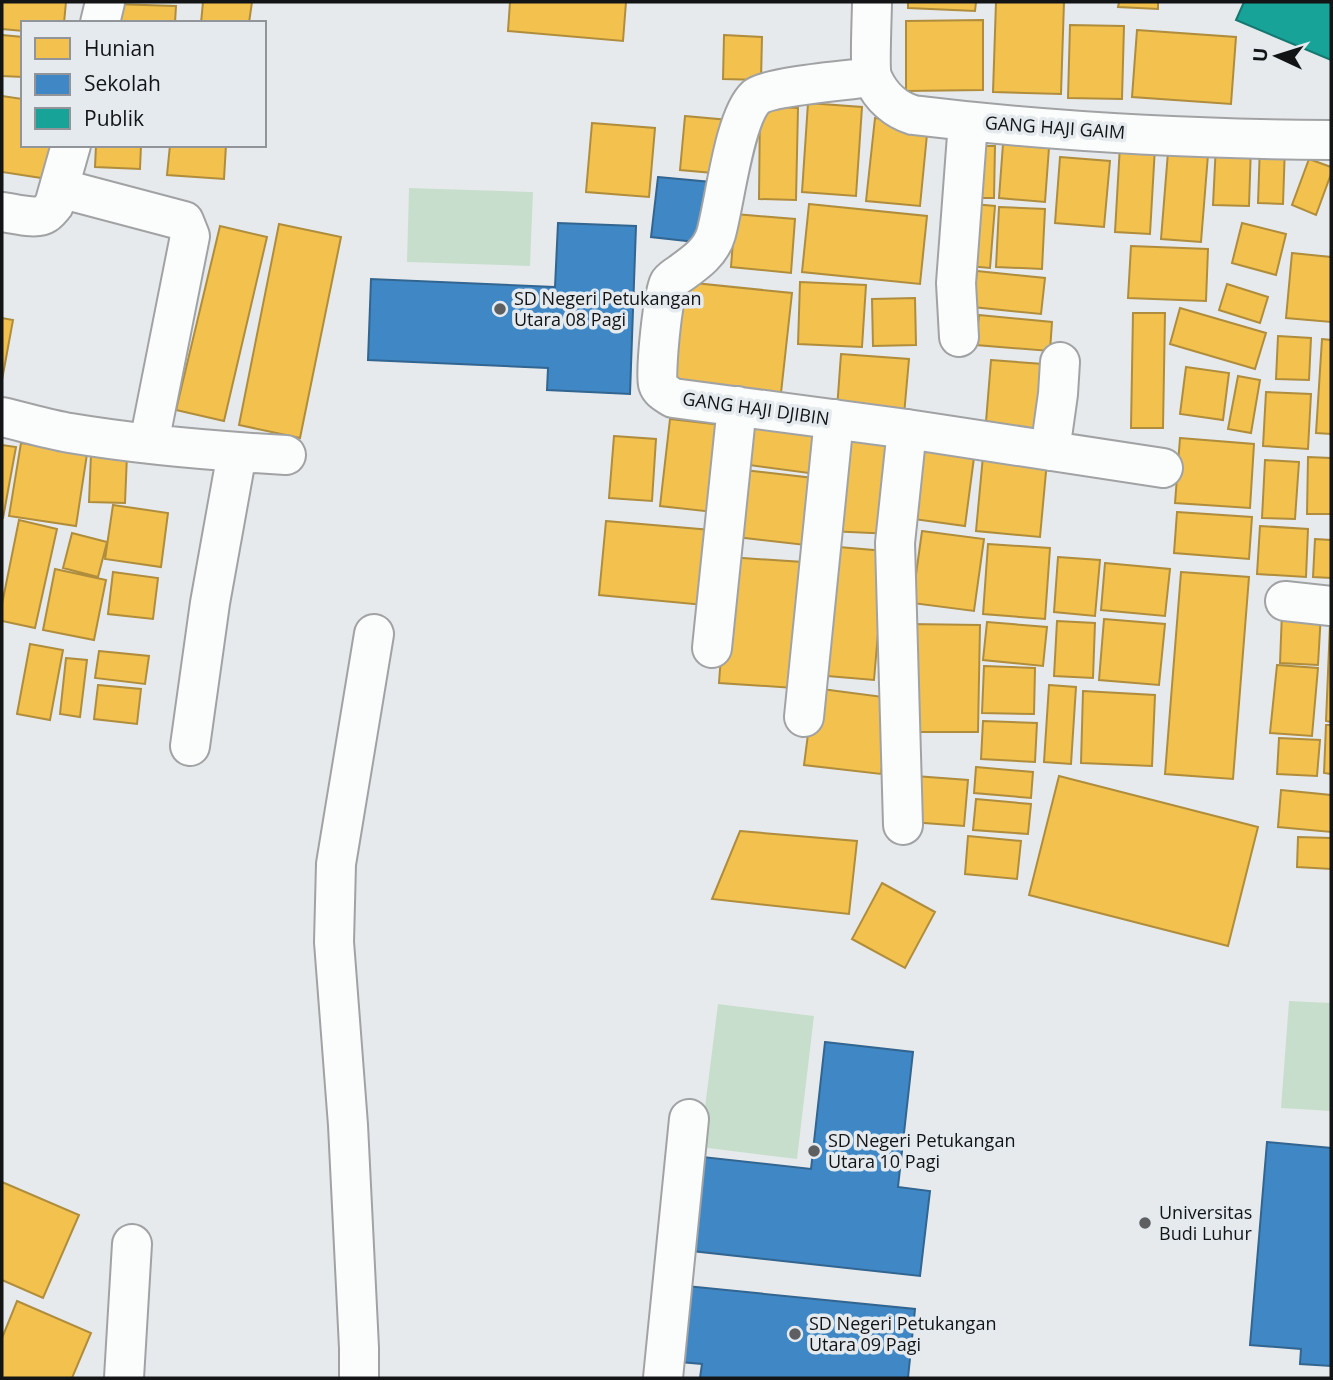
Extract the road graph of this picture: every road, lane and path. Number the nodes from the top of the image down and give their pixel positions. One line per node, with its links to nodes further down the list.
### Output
1 (105, 2): 3 (street)
2 (873, 2): 4 (street)
3 (100, 21)
4 (872, 78): 5 (street, GANG HAJI GAIM); 12 (street, GANG HAJI DJIBIN)
5 (968, 122): 6 (street, GANG HAJI GAIM); 10 (street)
6 (1331, 139)
7 (70, 147): 8 (street)
8 (59, 188): 9 (street); 16 (street)
9 (2, 212)
10 (959, 337)
11 (1060, 362): 17 (street)
12 (737, 406): 14 (street, GANG HAJI DJIBIN); 24 (street)
13 (2, 417): 16 (street)
14 (834, 419): 15 (street, GANG HAJI DJIBIN); 25 (street)
15 (907, 429): 17 (street, GANG HAJI DJIBIN); 27 (street)
16 (149, 443): 18 (street)
17 (1050, 451): 20 (street, GANG HAJI DJIBIN)
18 (237, 453): 19 (street); 26 (street)
19 (286, 455)
20 (1163, 468)
21 (1285, 601): 22 (street)
22 (1331, 606)
23 (374, 634): 31 (street)
24 (712, 648)
25 (804, 717)
26 (190, 746)
27 (903, 825)
28 (689, 1119): 32 (street)
29 (132, 1244): 30 (street)
30 (124, 1378)
31 (359, 1378)
32 (663, 1378)

